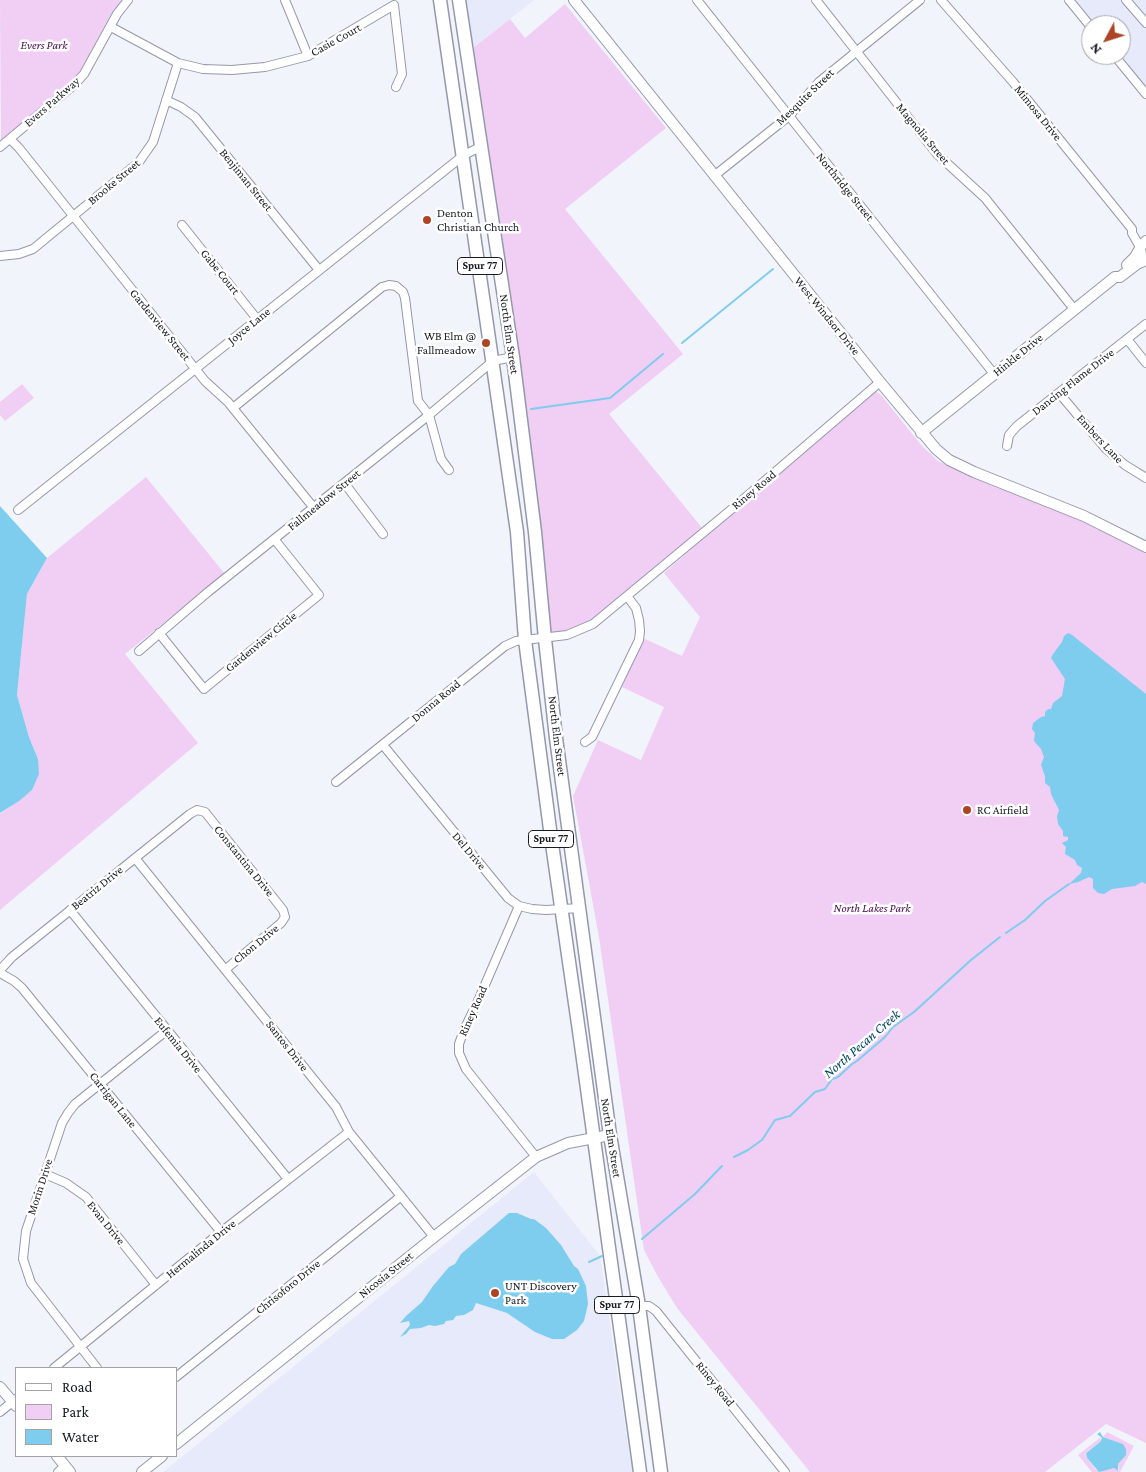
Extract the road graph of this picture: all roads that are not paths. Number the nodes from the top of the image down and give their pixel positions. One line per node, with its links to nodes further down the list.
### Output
1 (128, 0): 14 (street, Evers Parkway)
2 (285, 0): 16 (street)
3 (440, 0): 26 (main road, North Elm Street / Spur 77)
4 (459, 0): 24 (main road, North Elm Street / Spur 77)
5 (574, 0): 27 (street, West Windsor Drive)
6 (697, 0): 22 (street, Northridge Street)
7 (816, 0): 15 (street, Magnolia Street)
8 (920, 0): 15 (street, Mesquite Street)
9 (941, 0): 30 (street, Mimosa Drive)
10 (1069, 0): 12 (street)
11 (1127, 0): 13 (street)
12 (1081, 15)
13 (1146, 23)
14 (111, 27): 17 (street, Casie Court); 23 (street, Evers Parkway)
15 (856, 51): 22 (street, Mesquite Street); 35 (street, Magnolia Street)
16 (308, 56): 17 (street, Casie Court); 19 (street, Casie Court)
17 (178, 63): 21 (street, Brooke Street)
18 (1122, 65): 20 (street)
19 (396, 87)
20 (1146, 94)
21 (166, 100): 28 (street, Brooke Street); 33 (street, Benjiman Street)
22 (789, 116): 27 (street, Mesquite Street); 43 (street, Northridge Street)
23 (10, 139): 25 (street, Evers Parkway); 28 (street, Gardenview Street)
24 (482, 146): 26 (street, Joyce Lane); 39 (main road, North Elm Street / Spur 77)
25 (0, 147)
26 (464, 156): 33 (street, Joyce Lane); 40 (main road, North Elm Street / Spur 77)
27 (714, 176): 44 (street, West Windsor Drive)
28 (73, 216): 31 (street, Brooke Street); 42 (street, Gardenview Street)
29 (182, 225): 36 (street, Gabe Court)
30 (1143, 245): 32 (street); 34 (street, Hinkle Drive)
31 (0, 256)
32 (1146, 260): 34 (street, Hinkle Drive)
33 (319, 270): 36 (street, Joyce Lane)
34 (1115, 277): 35 (street, Hinkle Drive)
35 (1074, 309): 43 (street, Hinkle Drive)
36 (256, 320): 42 (street, Joyce Lane)
37 (1146, 324): 38 (street, Dancing Flame Drive)
38 (1127, 339): 41 (street); 45 (street, Dancing Flame Drive)
39 (513, 357): 40 (street, Fallmeadow Street); 60 (main road, North Elm Street / Spur 77)
40 (493, 361): 47 (street, Fallmeadow Street); 61 (main road, North Elm Street / Spur 77)
41 (1146, 363)
42 (195, 368): 46 (street, Gardenview Street); 54 (street, Joyce Lane)
43 (994, 374): 48 (street, Hinkle Drive)
44 (880, 382): 48 (street, West Windsor Drive); 58 (street, Riney Road)
45 (1059, 393): 49 (street, Dancing Flame Drive); 51 (street, Embers Lane)
46 (233, 408): 47 (street); 53 (street, Gardenview Street)
47 (429, 415): 50 (street); 52 (street, Fallmeadow Street)
48 (921, 432): 57 (street, West Windsor Drive)
49 (1007, 446)
50 (449, 470)
51 (1146, 478)
52 (344, 484): 53 (street, Fallmeadow Street); 55 (street)
53 (314, 508): 56 (street, Fallmeadow Street)
54 (18, 510)
55 (383, 534)
56 (275, 540): 59 (street, Fallmeadow Street); 59 (street, Gardenview Circle)
57 (1146, 547)
58 (627, 596): 60 (street, Riney Road); 63 (street)
59 (159, 633): 62 (street, Fallmeadow Street)
60 (545, 639): 61 (street, Donna Road); 69 (main road, North Elm Street / Spur 77)
61 (525, 640): 64 (street, Donna Road); 70 (main road, North Elm Street / Spur 77)
62 (138, 651)
63 (585, 742)
64 (383, 745): 65 (street, Donna Road); 68 (street, Del Drive)
65 (336, 782)
66 (197, 810): 67 (street, Beatriz Drive); 72 (street, Constantina Drive)
67 (135, 858): 71 (street, Beatriz Drive); 73 (street, Santos Drive)
68 (519, 906): 70 (street); 80 (street, Riney Road)
69 (580, 908): 70 (street); 78 (main road, North Elm Street / Spur 77)
70 (561, 909): 79 (main road, North Elm Street / Spur 77)
71 (70, 910): 74 (street, Beatriz Drive); 75 (street, Eufemia Drive)
72 (285, 917): 73 (street, Chon Drive)
73 (226, 969): 77 (street, Santos Drive)
74 (0, 972): 76 (street, Carrigan Lane)
75 (166, 1031): 76 (street, Morin Drive); 82 (street, Eufemia Drive)
76 (100, 1084): 81 (street, Morin Drive); 84 (street, Carrigan Lane)
77 (349, 1132): 82 (street, Hermalinda Drive); 83 (street, Santos Drive)
78 (610, 1135): 79 (street, Nicosia Street); 87 (main road, North Elm Street / Spur 77)
79 (593, 1138): 80 (street, Nicosia Street); 100 (main road, North Elm Street / Spur 77)
80 (536, 1157): 85 (street, Nicosia Street)
81 (45, 1174): 86 (street, Evan Drive); 88 (street, Morin Drive)
82 (288, 1179): 84 (street, Hermalinda Drive)
83 (400, 1197): 85 (street, Santos Drive); 91 (street, Chrisoforo Drive)
84 (221, 1232): 86 (street, Hermalinda Drive)
85 (434, 1237): 95 (street, Nicosia Street)
86 (156, 1285): 88 (street, Hermalinda Drive)
87 (639, 1306): 101 (main road, North Elm Street / Spur 77); 102 (street, Riney Road)
88 (80, 1348): 89 (street, Hermalinda Drive); 90 (street, Morin Drive)
89 (55, 1367)
90 (96, 1367)
91 (178, 1375)
92 (0, 1387): 93 (street)
93 (15, 1402): 94 (street)
94 (0, 1412)
95 (178, 1442)
96 (57, 1457): 98 (street)
97 (161, 1457): 99 (street)
98 (65, 1470)
99 (142, 1472)
100 (640, 1472)
101 (661, 1472)
102 (785, 1472)

